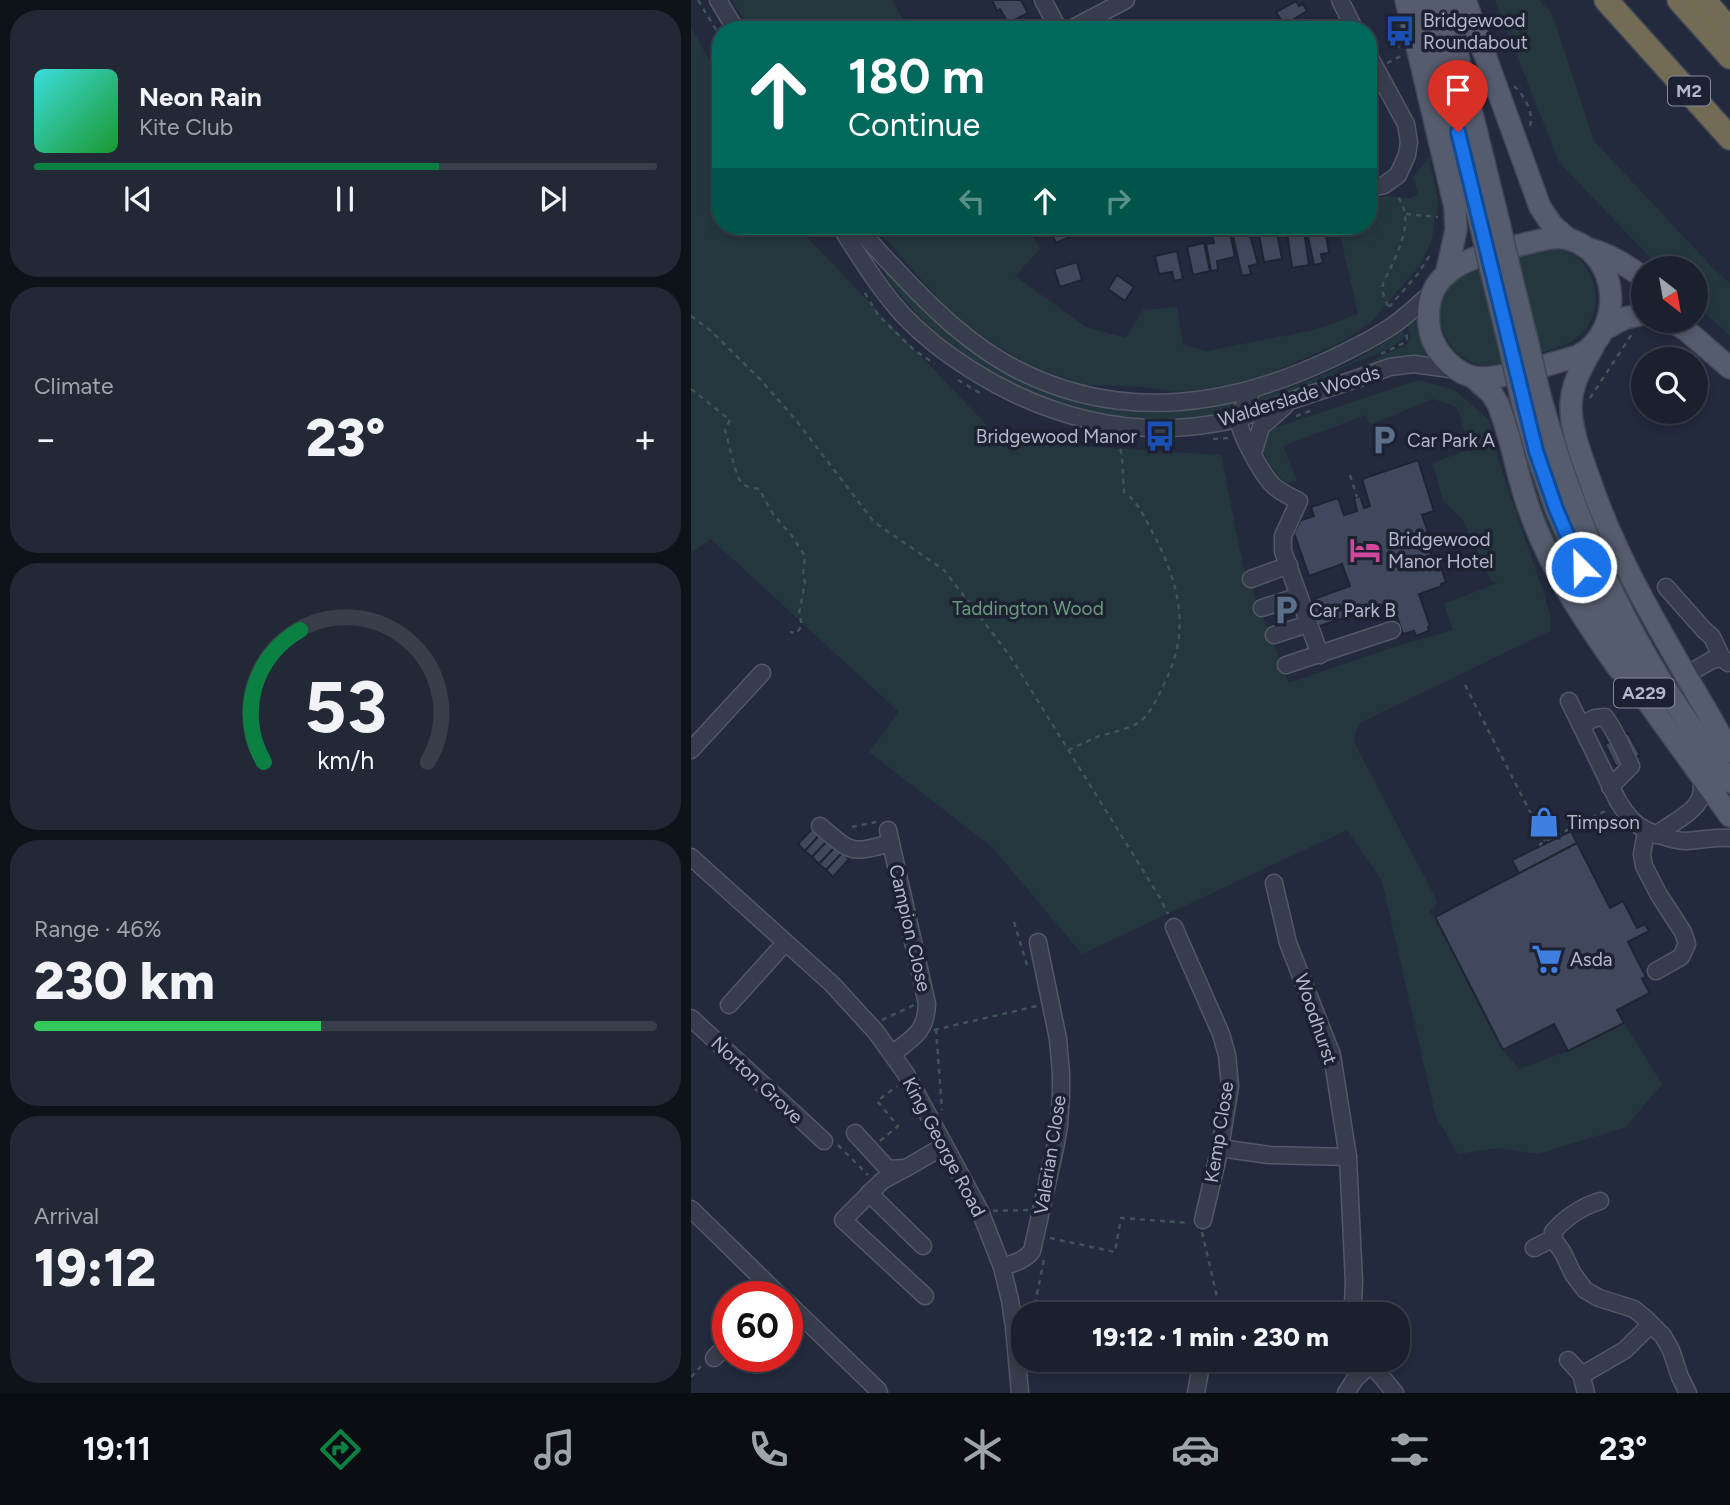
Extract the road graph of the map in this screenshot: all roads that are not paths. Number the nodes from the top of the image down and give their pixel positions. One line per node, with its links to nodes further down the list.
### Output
1 (718, 0): 12 (street)
2 (1043, 0): 13 (street)
3 (1126, 0): 14 (street)
4 (1340, 0): 15 (street)
5 (1406, 0): 29 (main road)
6 (1425, 0): 23 (main road, A229)
7 (1444, 0): 23 (main road, A229)
8 (1465, 0): 26 (main road)
9 (1606, 0): 19 (highway, M2)
10 (1679, 0): 17 (highway, M2)
11 (1704, 0): 16 (highway)
12 (731, 21)
13 (1054, 21)
14 (1085, 21)
15 (1350, 21)
16 (1730, 30)
17 (1730, 57)
18 (1377, 71): 20 (street)
19 (1730, 138)
20 (1398, 175): 21 (street); 22 (street)
21 (1377, 186)
22 (1409, 188)
23 (1490, 225): 37 (main road, A229, bridge)
24 (846, 235): 39 (street, Walderslade Woods)
25 (864, 235): 36 (street, Walderslade Woods)
26 (1567, 238): 27 (main road); 29 (main road)
27 (1587, 249): 28 (main road); 33 (main road)
28 (1631, 270)
29 (1446, 275): 30 (main road)
30 (1433, 292): 35 (main road); 36 (street, Walderslade Woods)
31 (1631, 319): 33 (main road)
32 (1690, 333): 34 (main road)
33 (1600, 337): 35 (main road); 52 (main road)
34 (1730, 368)
35 (1465, 373): 38 (street, Walderslade Woods); 55 (main road)
36 (1253, 389): 39 (street)
37 (1531, 398): 55 (main road, A229); 60 (main road, A229)
38 (1289, 402): 39 (street, Walderslade Woods); 40 (street)
39 (1239, 418): 40 (street)
40 (1253, 454): 41 (street)
41 (1289, 565): 42 (street); 44 (street)
42 (1251, 579)
43 (1666, 587): 50 (street)
44 (1299, 596): 45 (street); 46 (street)
45 (1262, 608)
46 (1308, 624): 48 (street); 49 (street)
47 (1392, 630): 49 (street)
48 (1274, 635)
49 (1320, 655): 51 (street)
50 (1726, 661): 52 (street)
51 (1286, 665)
52 (1692, 671): 58 (main road)
53 (762, 673): 57 (street)
54 (1569, 701): 56 (street)
55 (1650, 705): 59 (main road, A229)
56 (1582, 725): 61 (street); 61 (street)
57 (691, 750)
58 (1730, 752)
59 (1698, 771): 62 (main road, A229); 64 (street)
60 (1730, 782)
61 (1610, 787): 64 (street)
62 (1730, 816)
63 (820, 826): 74 (street, Campion Close)
64 (1651, 833): 65 (street); 71 (street)
65 (1730, 838)
66 (691, 858): 70 (street, King George Road)
67 (1274, 883): 79 (street, Woodhurst)
68 (1174, 927): 78 (street, Kemp Close)
69 (1038, 942): 88 (street, Valerian Close)
70 (785, 943): 72 (street); 74 (street, King George Road)
71 (1656, 971)
72 (729, 1005)
73 (691, 1018): 76 (street, Norton Grove)
74 (892, 1054): 77 (street, King George Road)
75 (855, 1133): 80 (street)
76 (824, 1141)
77 (944, 1146): 80 (street); 88 (street, King George Road)
78 (1220, 1148): 79 (street); 84 (street, Kemp Close)
79 (1348, 1157): 91 (street, Woodhurst)
80 (906, 1168): 81 (street)
81 (873, 1189): 86 (street); 90 (street)
82 (1600, 1200): 85 (street)
83 (691, 1209): 89 (street)
84 (1203, 1220)
85 (1554, 1238): 87 (street); 93 (street)
86 (923, 1246)
87 (1534, 1248)
88 (1002, 1267): 100 (street, King George Road)
89 (764, 1281)
90 (925, 1296)
91 (1353, 1302)
92 (803, 1319): 99 (street)
93 (1651, 1324): 98 (street); 105 (street)
94 (1568, 1360): 98 (street)
95 (1200, 1372): 101 (street)
96 (1361, 1372): 102 (street)
97 (1377, 1372): 103 (street)
98 (1582, 1375): 104 (street)
99 (879, 1393)
100 (1020, 1393)
101 (1196, 1393)
102 (1346, 1393)
103 (1395, 1393)
104 (1586, 1393)
105 (1688, 1393)

